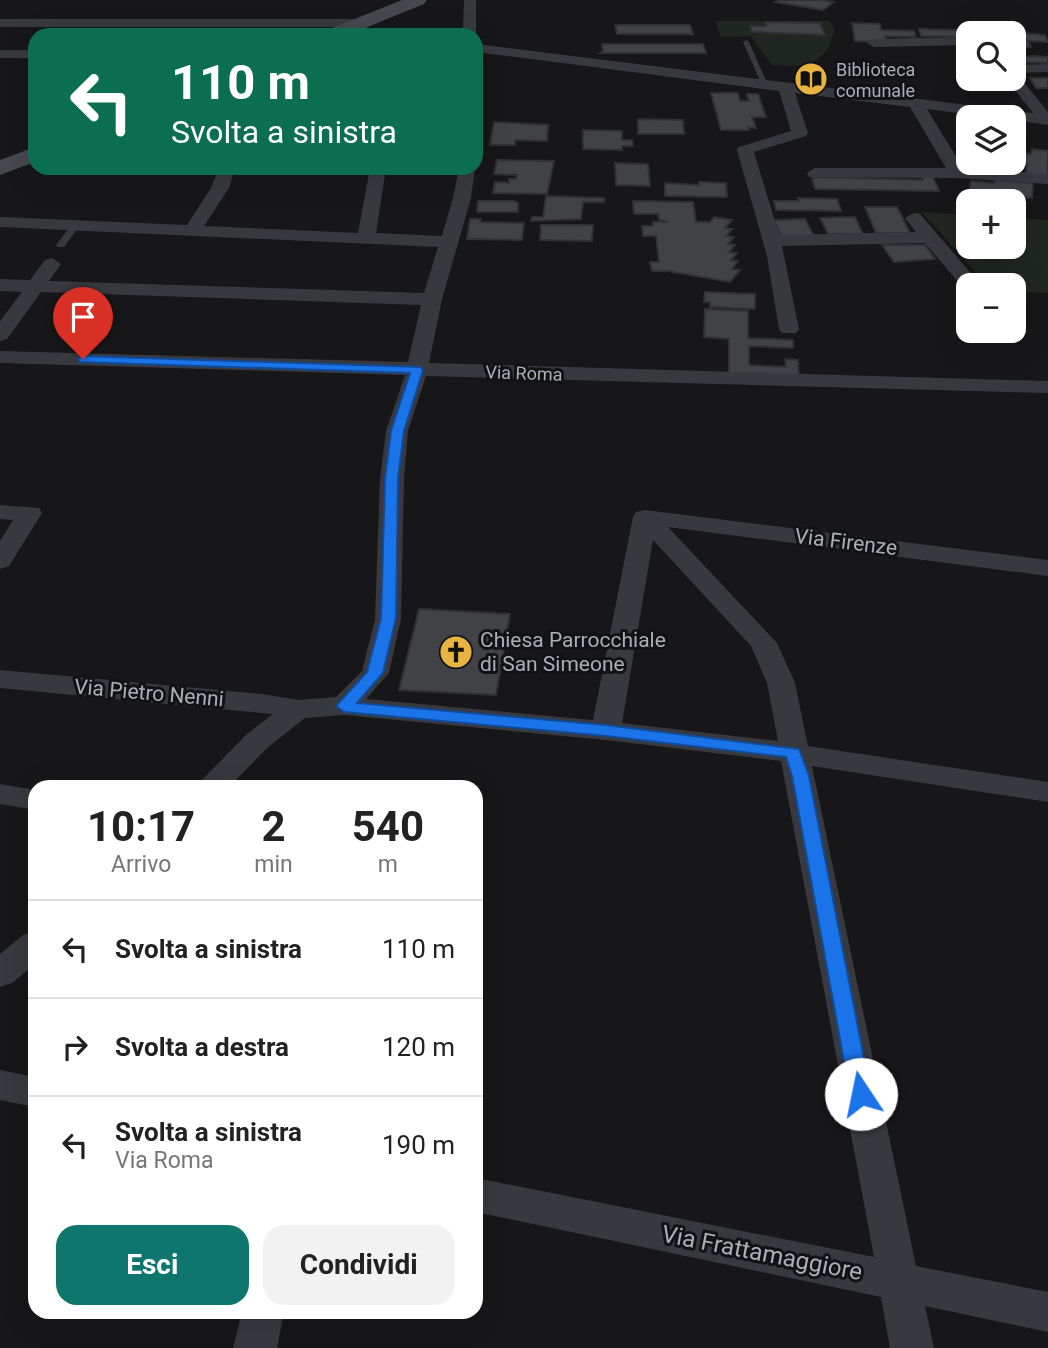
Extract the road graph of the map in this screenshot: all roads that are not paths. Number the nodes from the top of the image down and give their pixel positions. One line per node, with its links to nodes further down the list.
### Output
1 (418, 0): 5 (main road)
2 (470, 0): 6 (street)
3 (0, 23): 4 (street)
4 (305, 28)
5 (368, 28)
6 (470, 28)
7 (956, 35): 9 (street)
8 (746, 42): 17 (lane)
9 (874, 43)
10 (483, 49): 17 (street)
11 (0, 54): 12 (street)
12 (28, 54)
13 (1026, 54): 14 (street)
14 (1048, 54)
15 (1048, 68): 16 (street)
16 (1026, 69)
17 (765, 83): 18 (street)
18 (785, 86): 20 (street); 41 (street)
19 (1024, 91): 21 (street)
20 (915, 102): 21 (street); 26 (street)
21 (1047, 120)
22 (28, 145): 23 (main road)
23 (0, 146)
24 (28, 157): 25 (main road)
25 (0, 168)
26 (956, 171)
27 (815, 173): 28 (street)
28 (956, 173)
29 (225, 175): 37 (street)
30 (377, 175): 39 (street)
31 (466, 175): 40 (street)
32 (987, 175): 33 (street)
33 (1048, 179)
34 (914, 218): 38 (street)
35 (0, 222): 36 (street)
36 (76, 225): 37 (street); 42 (lane)
37 (192, 230): 39 (street)
38 (930, 237): 41 (street); 44 (street)
39 (366, 239): 40 (street)
40 (448, 242): 47 (street)
41 (772, 242): 48 (street)
42 (61, 244)
43 (52, 264): 46 (street)
44 (961, 273)
45 (0, 285): 46 (street)
46 (35, 285): 47 (street); 49 (street)
47 (432, 299): 51 (street)
48 (789, 329)
49 (0, 335)
50 (0, 356): 51 (street, Via Roma)
51 (417, 370): 52 (street, Via Roma); 58 (street)
52 (1048, 387)
53 (0, 512): 55 (street)
54 (645, 517): 56 (street, Via Firenze); 60 (street); 61 (street)
55 (0, 561)
56 (1048, 568)
57 (0, 679): 59 (street, Via Pietro Nenni)
58 (344, 706): 59 (street, Via Pietro Nenni); 60 (street, Via Pietro Nenni)
59 (298, 709): 62 (street)
60 (606, 731): 61 (street, Via Pietro Nenni)
61 (793, 753): 63 (street, Via Pietro Nenni); 71 (street)
62 (217, 780)
63 (1048, 792)
64 (0, 794): 65 (street)
65 (28, 799)
66 (28, 950): 67 (street)
67 (0, 974)
68 (0, 1085): 69 (street)
69 (28, 1091)
70 (483, 1196): 71 (street, Via Frattamaggiore)
71 (898, 1281): 72 (street, Via Frattamaggiore); 75 (street)
72 (1048, 1312)
73 (261, 1319): 74 (street)
74 (255, 1348)
75 (912, 1348)

